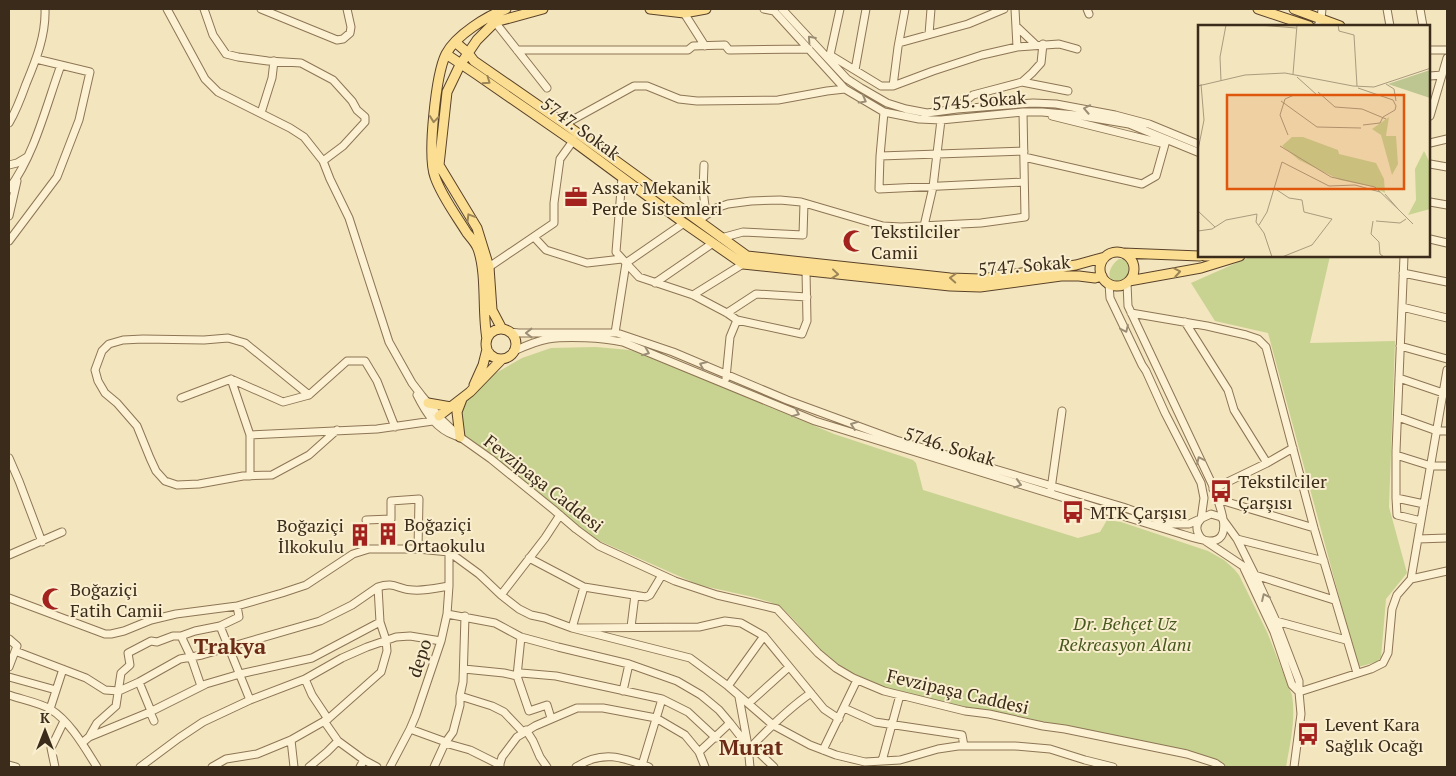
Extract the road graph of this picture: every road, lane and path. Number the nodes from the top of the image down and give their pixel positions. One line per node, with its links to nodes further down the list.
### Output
1 (45, 9): 46 (street)
2 (167, 9): 65 (street)
3 (204, 9): 47 (street)
4 (261, 9): 5 (street)
5 (347, 9)
6 (506, 9): 32 (main road)
7 (543, 9): 24 (main road)
8 (650, 9): 23 (main road)
9 (706, 9): 23 (main road)
10 (764, 9): 37 (street, 5745. Sokak)
11 (840, 9): 44 (street)
12 (866, 9): 50 (street)
13 (905, 9): 33 (street)
14 (931, 9): 31 (street)
15 (1004, 9): 31 (street)
16 (1015, 9): 30 (street)
17 (1258, 9): 26 (main road)
18 (1294, 9): 25 (main road)
19 (1322, 9): 25 (street)
20 (1387, 9): 28 (street)
21 (1420, 9): 29 (street)
22 (786, 10): 44 (street, 5745. Sokak, one-way to 22)
23 (684, 13): 35 (street)
24 (496, 22): 39 (street); 42 (main road)
25 (1320, 22): 27 (main road)
26 (1306, 25)
27 (1335, 25)
28 (1390, 25)
29 (1423, 25)
30 (1016, 26): 34 (street); 36 (street)
31 (929, 34): 33 (street)
32 (455, 42): 42 (main road, 5747. Sokak); 43 (main road)
33 (899, 43): 55 (street)
34 (1040, 45): 36 (street); 38 (street); 54 (street)
35 (705, 46): 37 (street); 39 (street)
36 (1018, 47): 55 (street)
37 (809, 49): 52 (street, 5745. Sokak)
38 (1077, 49)
39 (517, 50): 56 (street)
40 (1431, 50): 41 (street)
41 (1447, 50)
42 (468, 53): 49 (main road); 68 (main road, 5747. Sokak)
43 (446, 54): 49 (main road, 5747. Sokak); 128 (main road, one-way to 128)
44 (829, 57): 50 (street); 61 (street, 5745. Sokak)
45 (1447, 58): 51 (street)
46 (36, 59): 48 (street); 67 (street)
47 (274, 61): 65 (street); 79 (street)
48 (61, 65): 77 (street); 99 (street)
49 (460, 65): 70 (main road, 5747. Sokak, one-way to 70); 110 (main road, one-way to 49)
50 (854, 70): 55 (street)
51 (1442, 75): 53 (street); 60 (street)
52 (834, 76): 57 (street, 5745. Sokak); 58 (street)
53 (1431, 76)
54 (1022, 82): 59 (street); 61 (street)
55 (893, 86)
56 (547, 88)
57 (845, 90): 58 (street); 62 (street, 5745. Sokak, one-way to 62)
58 (828, 91): 68 (street)
59 (1068, 91)
60 (1431, 106)
61 (957, 109): 73 (street, 5745. Sokak, one-way to 61)
62 (884, 112): 66 (street, 5745. Sokak); 78 (street)
63 (1023, 112): 64 (street, 5745. Sokak); 66 (street, 5745. Sokak); 76 (street)
64 (1042, 112): 71 (street); 71 (street, 5745. Sokak)
65 (261, 113): 79 (street)
66 (941, 120): 75 (street)
67 (9, 123)
68 (564, 124): 94 (main road, 5747. Sokak)
69 (1447, 139): 72 (street)
70 (573, 141): 84 (main road, 5747. Sokak); 98 (street)
71 (1166, 141): 74 (street, 5745. Sokak); 76 (street)
72 (1431, 143)
73 (1198, 144)
74 (1198, 152)
75 (937, 154): 76 (street); 78 (street); 87 (street)
76 (1024, 154): 86 (street)
77 (29, 155): 82 (street); 85 (street)
78 (880, 156): 87 (street)
79 (323, 161): 137 (street)
80 (1431, 164): 83 (street)
81 (704, 165): 92 (street)
82 (9, 166)
83 (1447, 167)
84 (622, 177): 95 (main road, 5747. Sokak); 108 (street)
85 (17, 178): 88 (street); 93 (street)
86 (1024, 182): 87 (street); 96 (street)
87 (933, 187): 96 (street)
88 (9, 189)
89 (1431, 202): 91 (street)
90 (804, 203): 92 (street); 96 (street); 101 (street)
91 (1447, 205)
92 (706, 214): 94 (street)
93 (9, 216)
94 (698, 221): 101 (main road, 5747. Sokak)
95 (684, 223): 101 (main road, 5747. Sokak); 108 (street)
96 (924, 226)
97 (9, 229): 99 (street)
98 (534, 237): 108 (street); 110 (street)
99 (10, 239)
100 (1431, 239): 102 (street)
101 (717, 240): 105 (main road, 5747. Sokak, one-way to 101); 109 (main road, 5747. Sokak); 116 (street)
102 (1447, 243)
103 (1123, 253): 104 (main road); 105 (main road); 114 (main road, 5746. Sokak)
104 (1198, 256)
105 (1105, 257): 113 (main road)
106 (1234, 258): 114 (main road, one-way to 106)
107 (1404, 258): 112 (street)
108 (624, 261): 116 (street); 127 (street)
109 (743, 264): 111 (main road, 5747. Sokak); 118 (street)
110 (488, 267): 126 (main road)
111 (806, 271): 113 (main road, 5747. Sokak, one-way to 113); 119 (street)
112 (1403, 272): 115 (street); 120 (street)
113 (1102, 276): 117 (main road)
114 (1128, 282): 117 (main road); 122 (street, 5746. Sokak)
115 (1447, 282)
116 (655, 283): 118 (street)
117 (1109, 284): 169 (street, one-way to 169)
118 (693, 296): 121 (street)
119 (807, 297): 121 (street); 124 (street)
120 (1402, 307): 123 (street); 129 (street)
121 (727, 313): 124 (street)
122 (1131, 313): 125 (street); 163 (street, 5746. Sokak, one-way to 122)
123 (1447, 318)
124 (737, 320): 134 (street)
125 (1185, 322): 155 (street); 158 (street)
126 (506, 331): 127 (street, 5746. Sokak, one-way to 126); 128 (main road); 130 (main road)
127 (615, 333): 134 (street, 5746. Sokak, one-way to 127)
128 (487, 344): 131 (main road); 139 (main road)
129 (1400, 346): 132 (street); 135 (street)
130 (514, 351): 131 (main road); 138 (street, 5746. Sokak, one-way to 138)
131 (502, 359): 139 (main road)
132 (1447, 359)
133 (1447, 370): 140 (street)
134 (727, 375): 138 (street); 162 (street, 5746. Sokak, one-way to 134)
135 (1399, 378): 140 (street); 147 (street)
136 (231, 379): 141 (street); 142 (street); 153 (street)
137 (412, 382): 144 (street); 148 (street)
138 (725, 384): 164 (street, 5746. Sokak, one-way to 164)
139 (470, 392): 143 (main road)
140 (1445, 394): 151 (street)
141 (309, 395): 149 (street); 161 (street)
142 (182, 398)
143 (462, 399): 145 (main road); 154 (main road)
144 (428, 403): 145 (main road); 148 (street)
145 (451, 407): 148 (main road)
146 (1062, 411): 162 (street)
147 (1398, 416): 151 (street); 156 (street)
148 (436, 418): 149 (street); 154 (street, Fevzipaşa Caddesi)
149 (395, 427): 150 (street)
150 (337, 430): 153 (street); 161 (street)
151 (1437, 431): 152 (street); 159 (street)
152 (1447, 431)
153 (250, 435): 161 (street)
154 (460, 437): 168 (street, Fevzipaşa Caddesi)
155 (1293, 448): 158 (street); 173 (street)
156 (1396, 455): 159 (street); 165 (street)
157 (9, 458): 179 (street)
158 (1268, 463): 163 (street)
159 (1431, 466): 160 (street); 167 (street)
160 (1447, 466)
161 (250, 476)
162 (1051, 486): 164 (street); 169 (street, 5746. Sokak)
163 (1213, 489): 166 (street, 5746. Sokak)
164 (1050, 494): 178 (street, 5746. Sokak)
165 (1396, 498): 167 (street); 171 (street)
166 (1217, 499): 172 (street, 5746. Sokak); 173 (street)
167 (1424, 504): 171 (street)
168 (560, 514): 183 (street); 186 (street, Fevzipaşa Caddesi)
169 (1201, 519): 172 (street, 5746. Sokak); 178 (street)
170 (366, 520): 180 (street)
171 (1421, 521): 177 (street)
172 (1224, 522): 176 (street, 5746. Sokak); 178 (street)
173 (1314, 528): 184 (street)
174 (62, 532): 179 (street)
175 (1447, 538): 177 (street)
176 (1237, 539): 184 (street); 187 (street, 5746. Sokak)
177 (1418, 539): 188 (street)
178 (1206, 540): 231 (street, 5746. Sokak)
179 (42, 542): 182 (street)
180 (418, 549): 181 (street); 196 (street)
181 (449, 552): 189 (street, depo); 192 (street)
182 (9, 555)
183 (529, 558): 191 (street); 192 (street)
184 (1324, 561): 195 (street)
185 (1447, 572): 188 (street)
186 (662, 574): 193 (street); 224 (street, Fevzipaşa Caddesi)
187 (1255, 575): 195 (street); 199 (street, 5746. Sokak, one-way to 187)
188 (1411, 579): 219 (street)
189 (449, 586): 190 (street); 197 (street, depo)
190 (378, 587): 200 (street); 211 (street)
191 (584, 587): 193 (street); 203 (street)
192 (500, 595): 203 (street)
193 (635, 596): 202 (street)
194 (9, 598): 196 (street)
195 (1334, 600): 209 (street)
196 (237, 606): 201 (street)
197 (447, 614): 198 (street); 210 (street, depo)
198 (465, 616): 205 (street); 218 (street)
199 (1276, 621): 209 (street); 231 (street, 5746. Sokak)
200 (380, 622): 208 (street); 220 (street)
201 (220, 626): 204 (street); 211 (street)
202 (631, 627): 203 (street); 206 (street)
203 (572, 628): 227 (street)
204 (181, 636): 213 (street); 229 (street)
205 (521, 636): 214 (street); 221 (street)
206 (764, 636): 215 (street); 227 (street)
207 (9, 639): 212 (street)
208 (386, 640): 210 (street); 223 (street); 246 (street)
209 (1346, 640): 219 (street)
210 (441, 642): 252 (street, depo)
211 (228, 646): 213 (street); 220 (street)
212 (12, 654): 216 (street); 217 (street)
213 (191, 657): 225 (street); 226 (street)
214 (629, 664): 230 (street); 249 (street)
215 (789, 666): 232 (street); 239 (street)
216 (9, 667)
217 (63, 669): 228 (street); 229 (street)
218 (464, 669): 221 (street); 235 (street)
219 (1357, 673): 231 (street)
220 (240, 674): 226 (street); 238 (street)
221 (517, 676): 230 (street); 243 (street)
222 (9, 677): 228 (street)
223 (305, 679): 238 (street); 246 (street)
224 (857, 680): 234 (street, Fevzipaşa Caddesi); 240 (street)
225 (139, 682): 229 (street); 242 (street)
226 (202, 686): 242 (street)
227 (728, 686): 236 (street)
228 (56, 690): 241 (street)
229 (119, 691): 254 (street)
230 (624, 691): 237 (street)
231 (1299, 692): 290 (street, 5746. Sokak)
232 (811, 693): 245 (street); 251 (street)
233 (9, 695): 241 (street)
234 (900, 695): 250 (street); 289 (street, Fevzipaşa Caddesi)
235 (460, 696): 253 (street); 259 (street)
236 (740, 697): 239 (street); 260 (street)
237 (662, 699): 244 (street); 255 (street)
238 (250, 700): 274 (street)
239 (749, 703): 251 (street)
240 (844, 708): 245 (street); 250 (street)
241 (50, 709): 247 (street)
242 (150, 712): 248 (street); 254 (street)
243 (551, 718): 244 (street); 253 (street)
244 (656, 718): 263 (street); 270 (street)
245 (839, 719): 262 (street)
246 (326, 720): 256 (street); 257 (street)
247 (64, 721): 258 (street); 272 (street)
248 (154, 721)
249 (730, 723): 255 (street); 260 (street)
250 (893, 724): 261 (street); 266 (street)
251 (773, 725): 260 (street); 262 (street)
252 (410, 729): 259 (street); 280 (street, depo)
253 (525, 731): 269 (street); 282 (street)
254 (88, 737): 258 (street)
255 (716, 738): 263 (street)
256 (292, 740): 275 (street); 276 (street)
257 (338, 741): 265 (street); 277 (street)
258 (82, 743): 273 (street)
259 (445, 743): 269 (street); 281 (street)
260 (750, 746): 286 (street); 287 (street)
261 (964, 746): 266 (street); 268 (street)
262 (823, 750): 266 (street)
263 (698, 752): 285 (street)
264 (619, 758): 270 (street); 283 (street); 284 (street)
265 (364, 760): 278 (street); 279 (street)
266 (882, 761)
267 (9, 765): 271 (street)
268 (1094, 765): 288 (street)
269 (500, 766)
270 (646, 766)
271 (16, 767)
272 (55, 767)
273 (97, 767)
274 (140, 767)
275 (212, 767)
276 (294, 767)
277 (309, 767)
278 (360, 767)
279 (377, 767)
280 (390, 767)
281 (434, 767)
282 (547, 767)
283 (576, 767)
284 (619, 767)
285 (705, 767)
286 (750, 767)
287 (774, 767)
288 (1113, 767)
289 (1221, 767)
290 (1294, 767)

